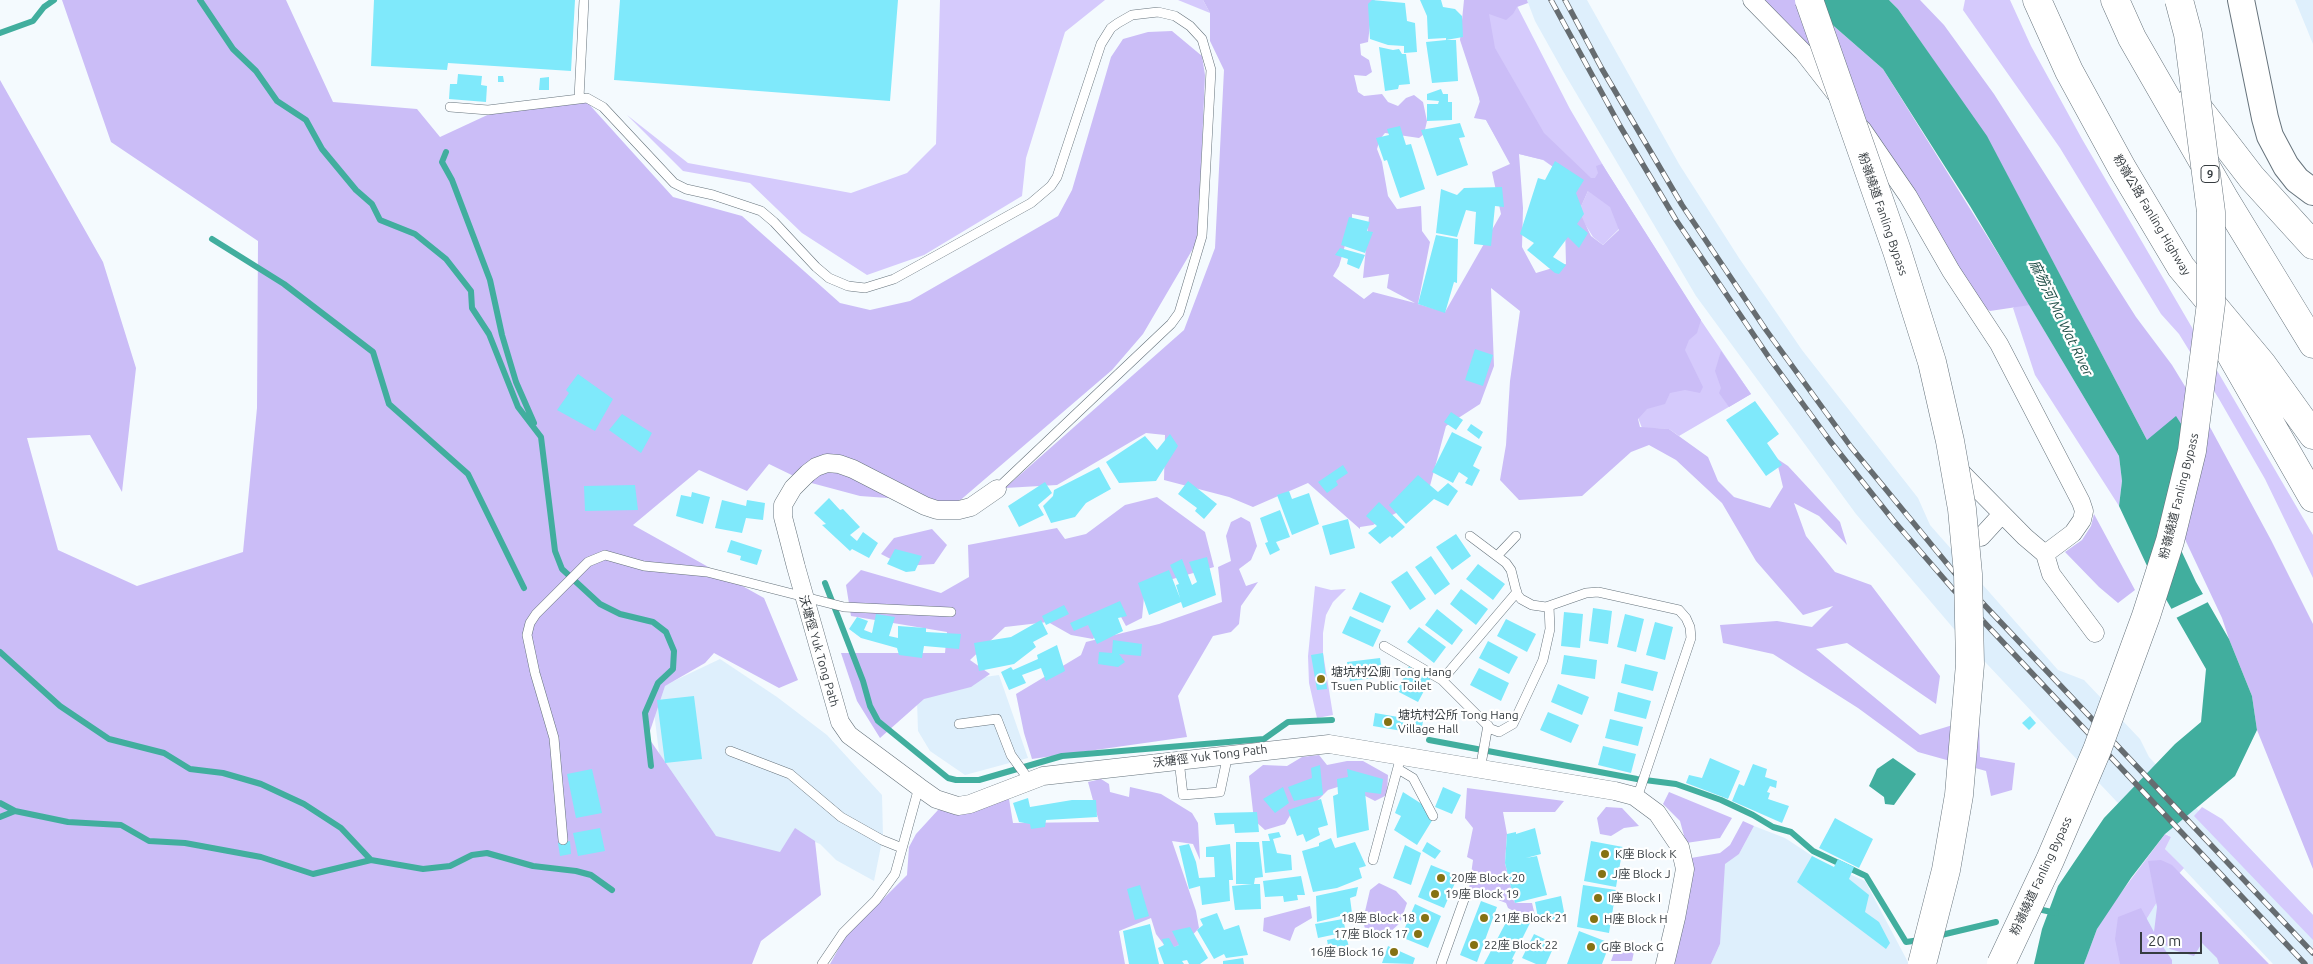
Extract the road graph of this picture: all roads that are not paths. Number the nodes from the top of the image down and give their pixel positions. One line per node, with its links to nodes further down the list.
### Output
1 (584, 0): 9 (lane)
2 (1752, 0): 25 (street)
3 (1809, 0): 52 (highway, 粉嶺繞道 Fanling Bypass, bridge)
4 (2036, 0): 15 (highway, 粉嶺公路 Fanling Highway)
5 (2115, 0): 12 (highway, 9)
6 (2122, 0): 13 (highway)
7 (2179, 0): 53 (highway, 粉嶺繞道 Fanling Bypass, bridge)
8 (2241, 0): 11 (main road)
9 (578, 98): 10 (lane); 19 (lane)
10 (450, 107)
11 (2305, 186)
12 (2232, 233): 14 (lane); 16 (highway, 9)
13 (2313, 245)
14 (2204, 252)
15 (2185, 265): 18 (highway, 粉嶺公路 Fanling Highway); 20 (highway)
16 (2313, 344)
17 (1937, 426): 21 (street)
18 (2313, 435)
19 (997, 489): 28 (street, 沃塘徑 Yuk Tong Path)
20 (2313, 498)
21 (2002, 514): 24 (street); 25 (street)
22 (1470, 536): 26 (lane)
23 (1516, 536): 26 (lane)
24 (1980, 537)
25 (2045, 554): 31 (street)
26 (1497, 556): 27 (lane)
27 (1517, 592): 29 (lane); 33 (lane)
28 (804, 597): 30 (lane); 42 (street, 沃塘徑 Yuk Tong Path); 45 (lane)
29 (1549, 606): 35 (lane); 43 (lane)
30 (951, 612)
31 (2095, 633)
32 (1384, 646): 33 (lane)
33 (1442, 680): 35 (lane)
34 (959, 724): 41 (lane)
35 (1488, 725): 40 (lane)
36 (730, 750): 46 (lane)
37 (1228, 754): 38 (street, 沃塘徑 Yuk Tong Path); 38 (lane); 39 (street, 沃塘徑 Yuk Tong Path)
38 (1179, 760): 41 (street, 沃塘徑 Yuk Tong Path)
39 (1399, 763): 40 (street, 沃塘徑 Yuk Tong Path); 44 (lane); 47 (lane)
40 (1480, 770): 43 (street, 沃塘徑 Yuk Tong Path)
41 (1029, 780): 42 (street, 沃塘徑 Yuk Tong Path)
42 (918, 786): 46 (lane)
43 (1637, 798): 51 (street, 沃塘徑 Yuk Tong Path)
44 (1433, 816)
45 (563, 840)
46 (902, 848): 49 (lane)
47 (1373, 860)
48 (1466, 894): 50 (lane)
49 (822, 964)
50 (1441, 964)
51 (1665, 964)
52 (1922, 964)
53 (2001, 964)

